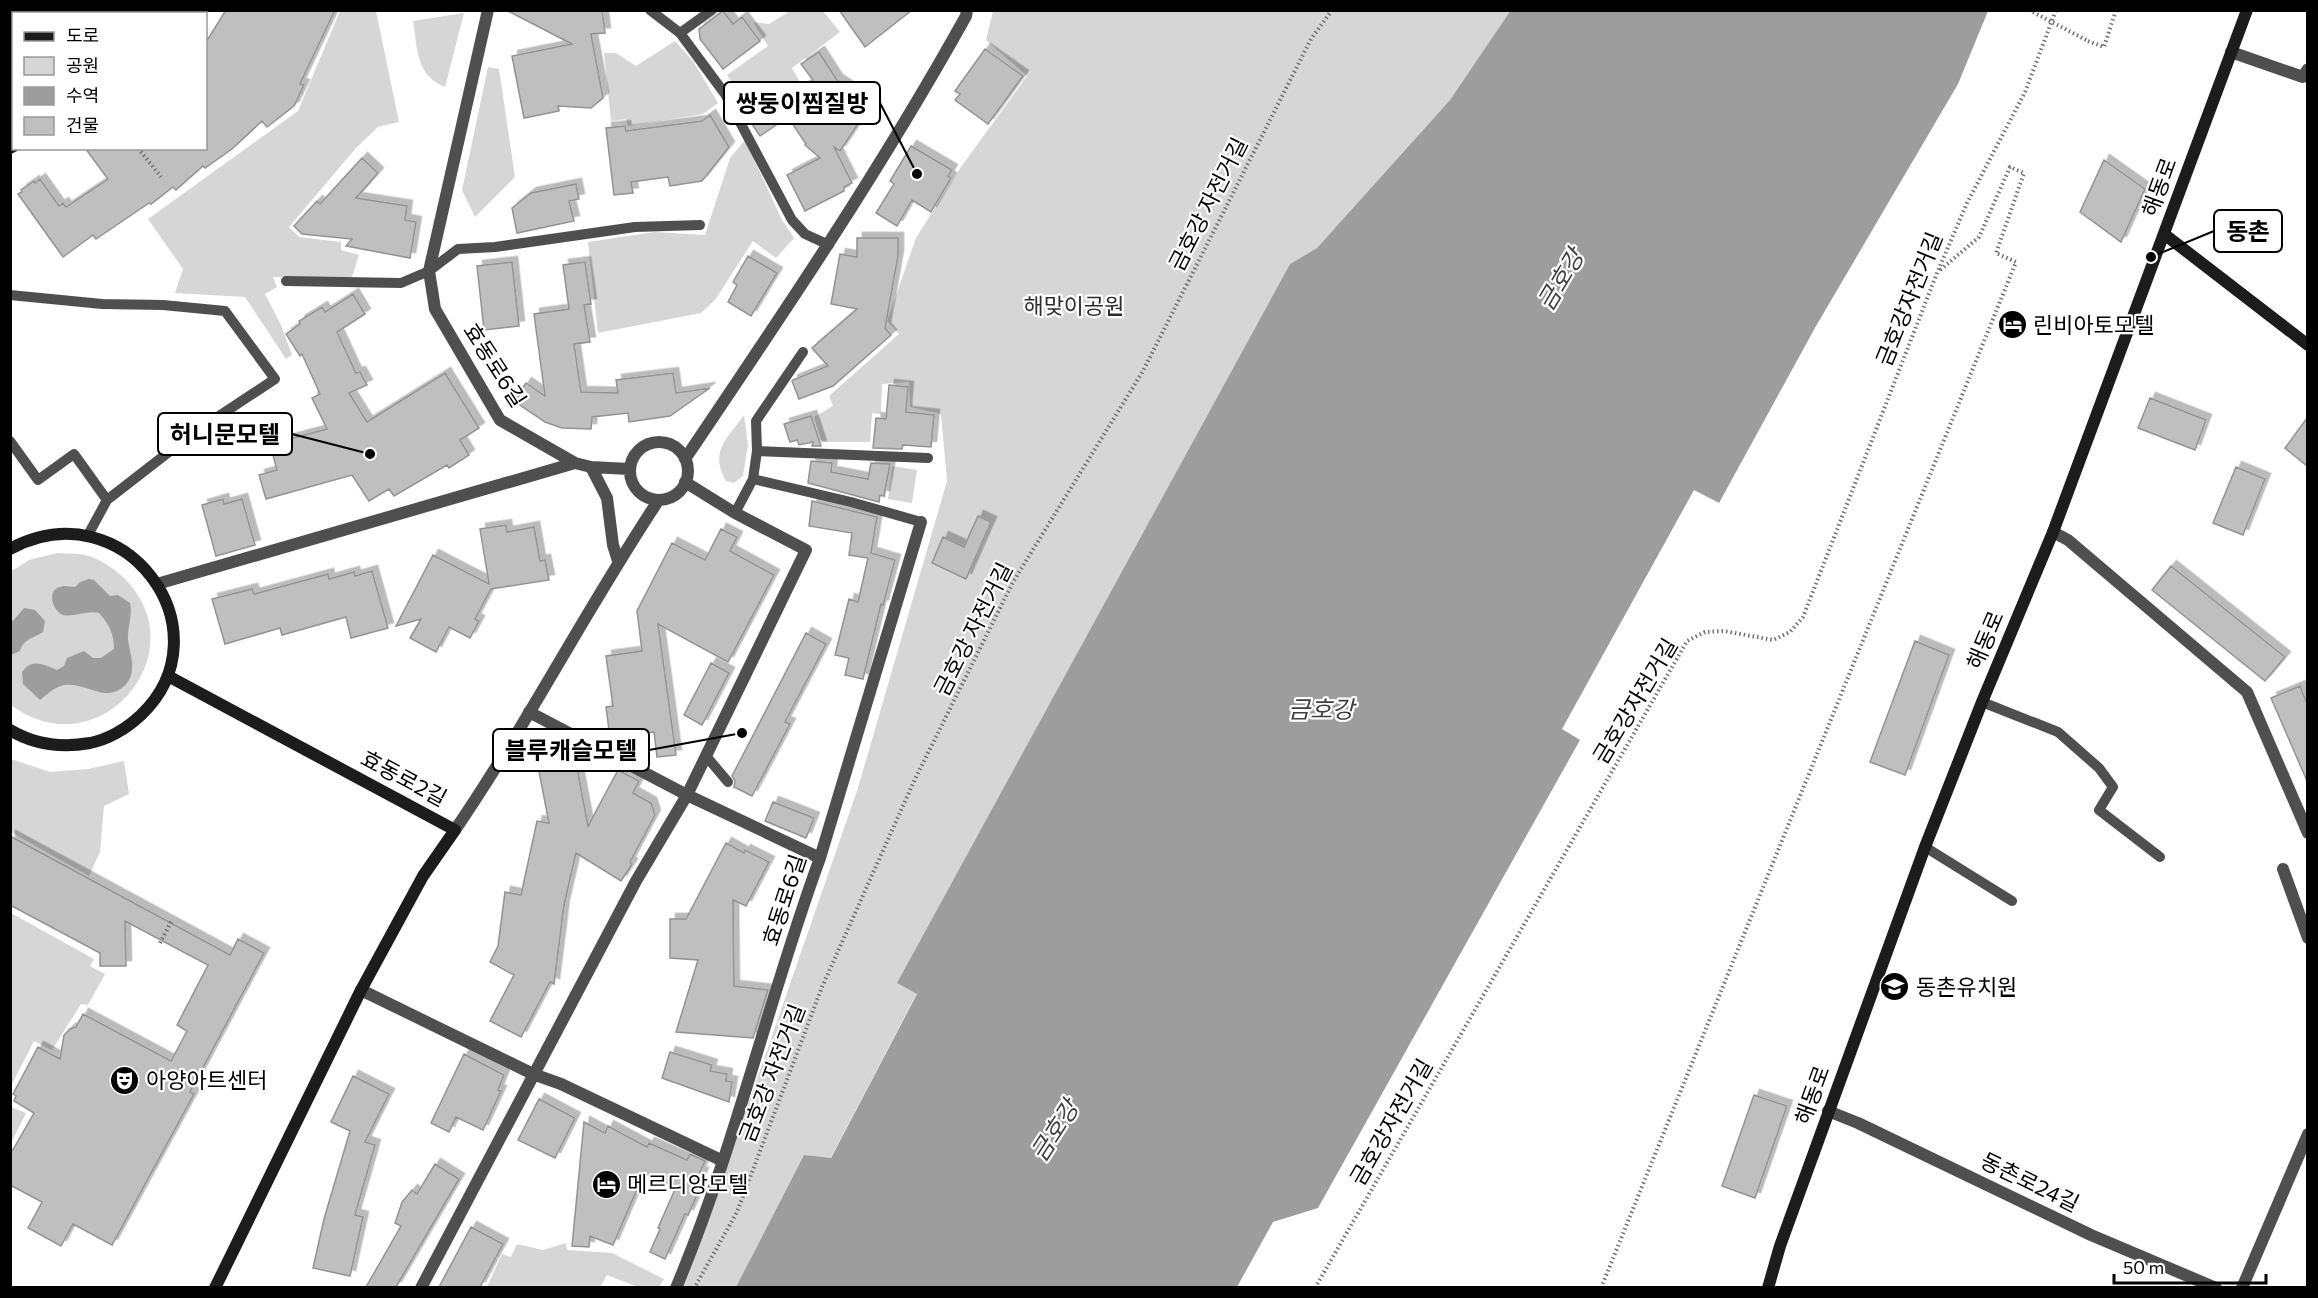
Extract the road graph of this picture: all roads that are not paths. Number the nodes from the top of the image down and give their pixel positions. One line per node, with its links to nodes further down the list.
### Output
1 (488, 10): 12 (street, 효동로6길)
2 (650, 10): 6 (lane)
3 (712, 10): 6 (lane)
4 (967, 10): 11 (street)
5 (2247, 10): 7 (street, 해동로)
6 (680, 33): 11 (lane)
7 (2231, 52): 8 (street); 10 (street, 해동로)
8 (2307, 69)
9 (700, 225): 12 (lane)
10 (2164, 234): 15 (street); 30 (street, 해동로)
11 (829, 245): 20 (street)
12 (429, 271): 13 (lane); 21 (street, 효동로6길)
13 (286, 281)
14 (10, 295): 26 (lane)
15 (2307, 345)
16 (803, 352): 18 (lane)
17 (10, 441): 26 (lane)
18 (757, 451): 19 (lane); 24 (lane)
19 (928, 458)
20 (685, 459): 23 (street); 25 (street)
21 (575, 463): 22 (street, 효동로6길); 34 (street)
22 (591, 467): 23 (street, 효동로6길); 33 (street)
23 (629, 469): 27 (street)
24 (753, 479): 28 (lane); 29 (lane)
25 (685, 482): 27 (street); 28 (street)
26 (107, 500): 31 (lane)
27 (658, 501): 33 (street)
28 (735, 513): 39 (street)
29 (921, 522): 46 (street, 효동로6길)
30 (2053, 532): 36 (street, 해동로); 43 (street)
31 (88, 535): 32 (street); 34 (street)
32 (10, 549)
33 (618, 561): 37 (street)
34 (157, 584): 35 (street)
35 (168, 676): 38 (street); 42 (street, 효동로2길)
36 (1982, 702): 44 (street, 해동로); 45 (lane)
37 (530, 712): 41 (street); 42 (street)
38 (10, 730)
39 (706, 756): 40 (lane); 41 (street)
40 (728, 782)
41 (687, 795): 46 (street); 51 (street)
42 (455, 830): 50 (street, 효동로2길)
43 (2307, 833)
44 (1925, 847): 48 (lane); 52 (street, 해동로)
45 (2160, 857)
46 (820, 858): 54 (street, 효동로6길)
47 (2283, 869): 49 (street)
48 (2012, 901)
49 (2307, 938)
50 (361, 990): 51 (street); 55 (street, 효동로2길)
51 (533, 1074): 54 (street); 56 (street)
52 (1828, 1111): 58 (street, 해동로); 59 (street, 동촌로24길)
53 (2307, 1134): 60 (street)
54 (723, 1161): 57 (street, 효동로6길)
55 (215, 1287)
56 (421, 1287)
57 (676, 1287)
58 (1768, 1287)
59 (2216, 1287)
60 (2242, 1287)

